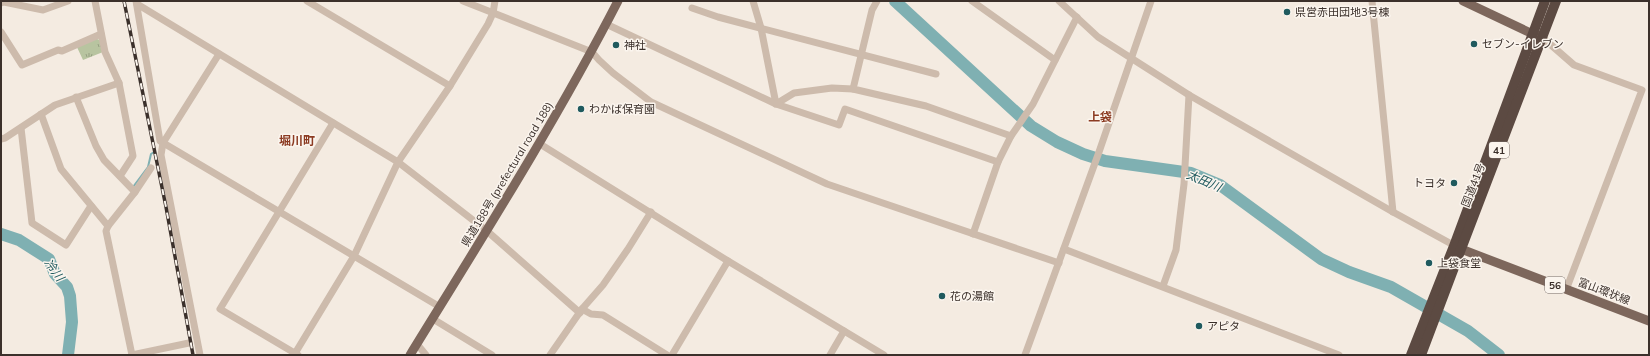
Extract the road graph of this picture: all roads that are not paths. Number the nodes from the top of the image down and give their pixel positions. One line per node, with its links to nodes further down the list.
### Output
1 (68, 1): 17 (street)
2 (95, 1): 25 (street)
3 (306, 1): 34 (street)
4 (464, 1): 20 (street)
5 (495, 1): 20 (street)
6 (618, 1): 22 (main road, 県道188号 (prefectural road 188))
7 (753, 1): 23 (street)
8 (877, 1): 29 (street)
9 (972, 1): 31 (street)
10 (1059, 1): 21 (street)
11 (1151, 1): 30 (street)
12 (1372, 1): 54 (street)
13 (1463, 1): 26 (main road)
14 (1545, 1): 26 (highway, 国道41号 / 41)
15 (1556, 1): 26 (highway, 国道41号 / 41)
16 (1, 3): 17 (street)
17 (59, 3)
18 (137, 3): 28 (street); 44 (street)
19 (692, 8): 23 (street)
20 (493, 13): 27 (street); 34 (street)
21 (1076, 17): 30 (street); 31 (street)
22 (606, 24): 27 (main road, 県道188号 (prefectural road 188)); 38 (street)
23 (760, 28): 29 (street); 38 (street)
24 (1, 32): 25 (street)
25 (101, 34): 33 (street)
26 (1538, 36): 58 (highway, 国道41号 / 41); 64 (street)
27 (592, 52): 45 (main road, 県道188号 (prefectural road 188)); 57 (street)
28 (219, 54): 40 (street); 44 (street)
29 (861, 55): 32 (street); 35 (street)
30 (1130, 58): 36 (street); 59 (street)
31 (1054, 60): 42 (street)
32 (936, 74)
33 (119, 83): 37 (street); 49 (street)
34 (450, 86): 46 (street)
35 (853, 89): 38 (street); 42 (street)
36 (1189, 95): 54 (street); 63 (street)
37 (76, 97): 39 (street); 49 (street)
38 (776, 104): 47 (street)
39 (41, 114): 41 (street); 51 (street)
40 (333, 123): 46 (street); 52 (street)
41 (21, 128): 43 (street); 51 (street)
42 (1011, 136): 47 (street)
43 (1, 139)
44 (163, 143): 52 (street); 75 (street)
45 (540, 144): 53 (street); 56 (main road, 県道188号 (prefectural road 188))
46 (398, 162): 56 (street); 60 (street)
47 (998, 162): 57 (street)
48 (151, 168): 50 (street)
49 (120, 176): 50 (street)
50 (135, 192): 55 (street)
51 (91, 206): 55 (street)
52 (279, 211): 60 (street); 73 (street)
53 (651, 212): 61 (street); 66 (street)
54 (1393, 212): 58 (street)
55 (108, 226): 74 (street)
56 (487, 231): 65 (main road, 県道188号 (prefectural road 188)); 66 (street)
57 (973, 234): 62 (street)
58 (1457, 247): 64 (main road, 富山環状線 / 56); 69 (highway, 国道41号 / 41)
59 (1064, 249): 62 (street); 63 (street)
60 (354, 256): 65 (street); 73 (street)
61 (728, 261): 70 (street); 81 (street)
62 (1059, 263): 84 (street)
63 (1163, 286): 85 (street)
64 (1566, 290): 68 (main road, 富山環状線 / 56)
65 (440, 307): 67 (main road, 県道188号 (prefectural road 188))
66 (581, 311): 79 (street); 80 (street)
67 (433, 318): 72 (main road, 県道188号 (prefectural road 188)); 78 (street)
68 (1649, 321)
69 (1429, 322): 86 (highway, 国道41号 / 41); 87 (highway, 国道41号 / 41)
70 (844, 331): 82 (street); 83 (street)
71 (189, 343): 74 (street)
72 (417, 344): 76 (main road, 県道188号 (prefectural road 188)); 77 (street)
73 (296, 354)
74 (132, 355)
75 (200, 355)
76 (410, 355)
77 (426, 355)
78 (492, 355)
79 (550, 355)
80 (667, 355)
81 (672, 355)
82 (830, 355)
83 (884, 355)
84 (1025, 355)
85 (1339, 355)
86 (1411, 355)
87 (1422, 355)

